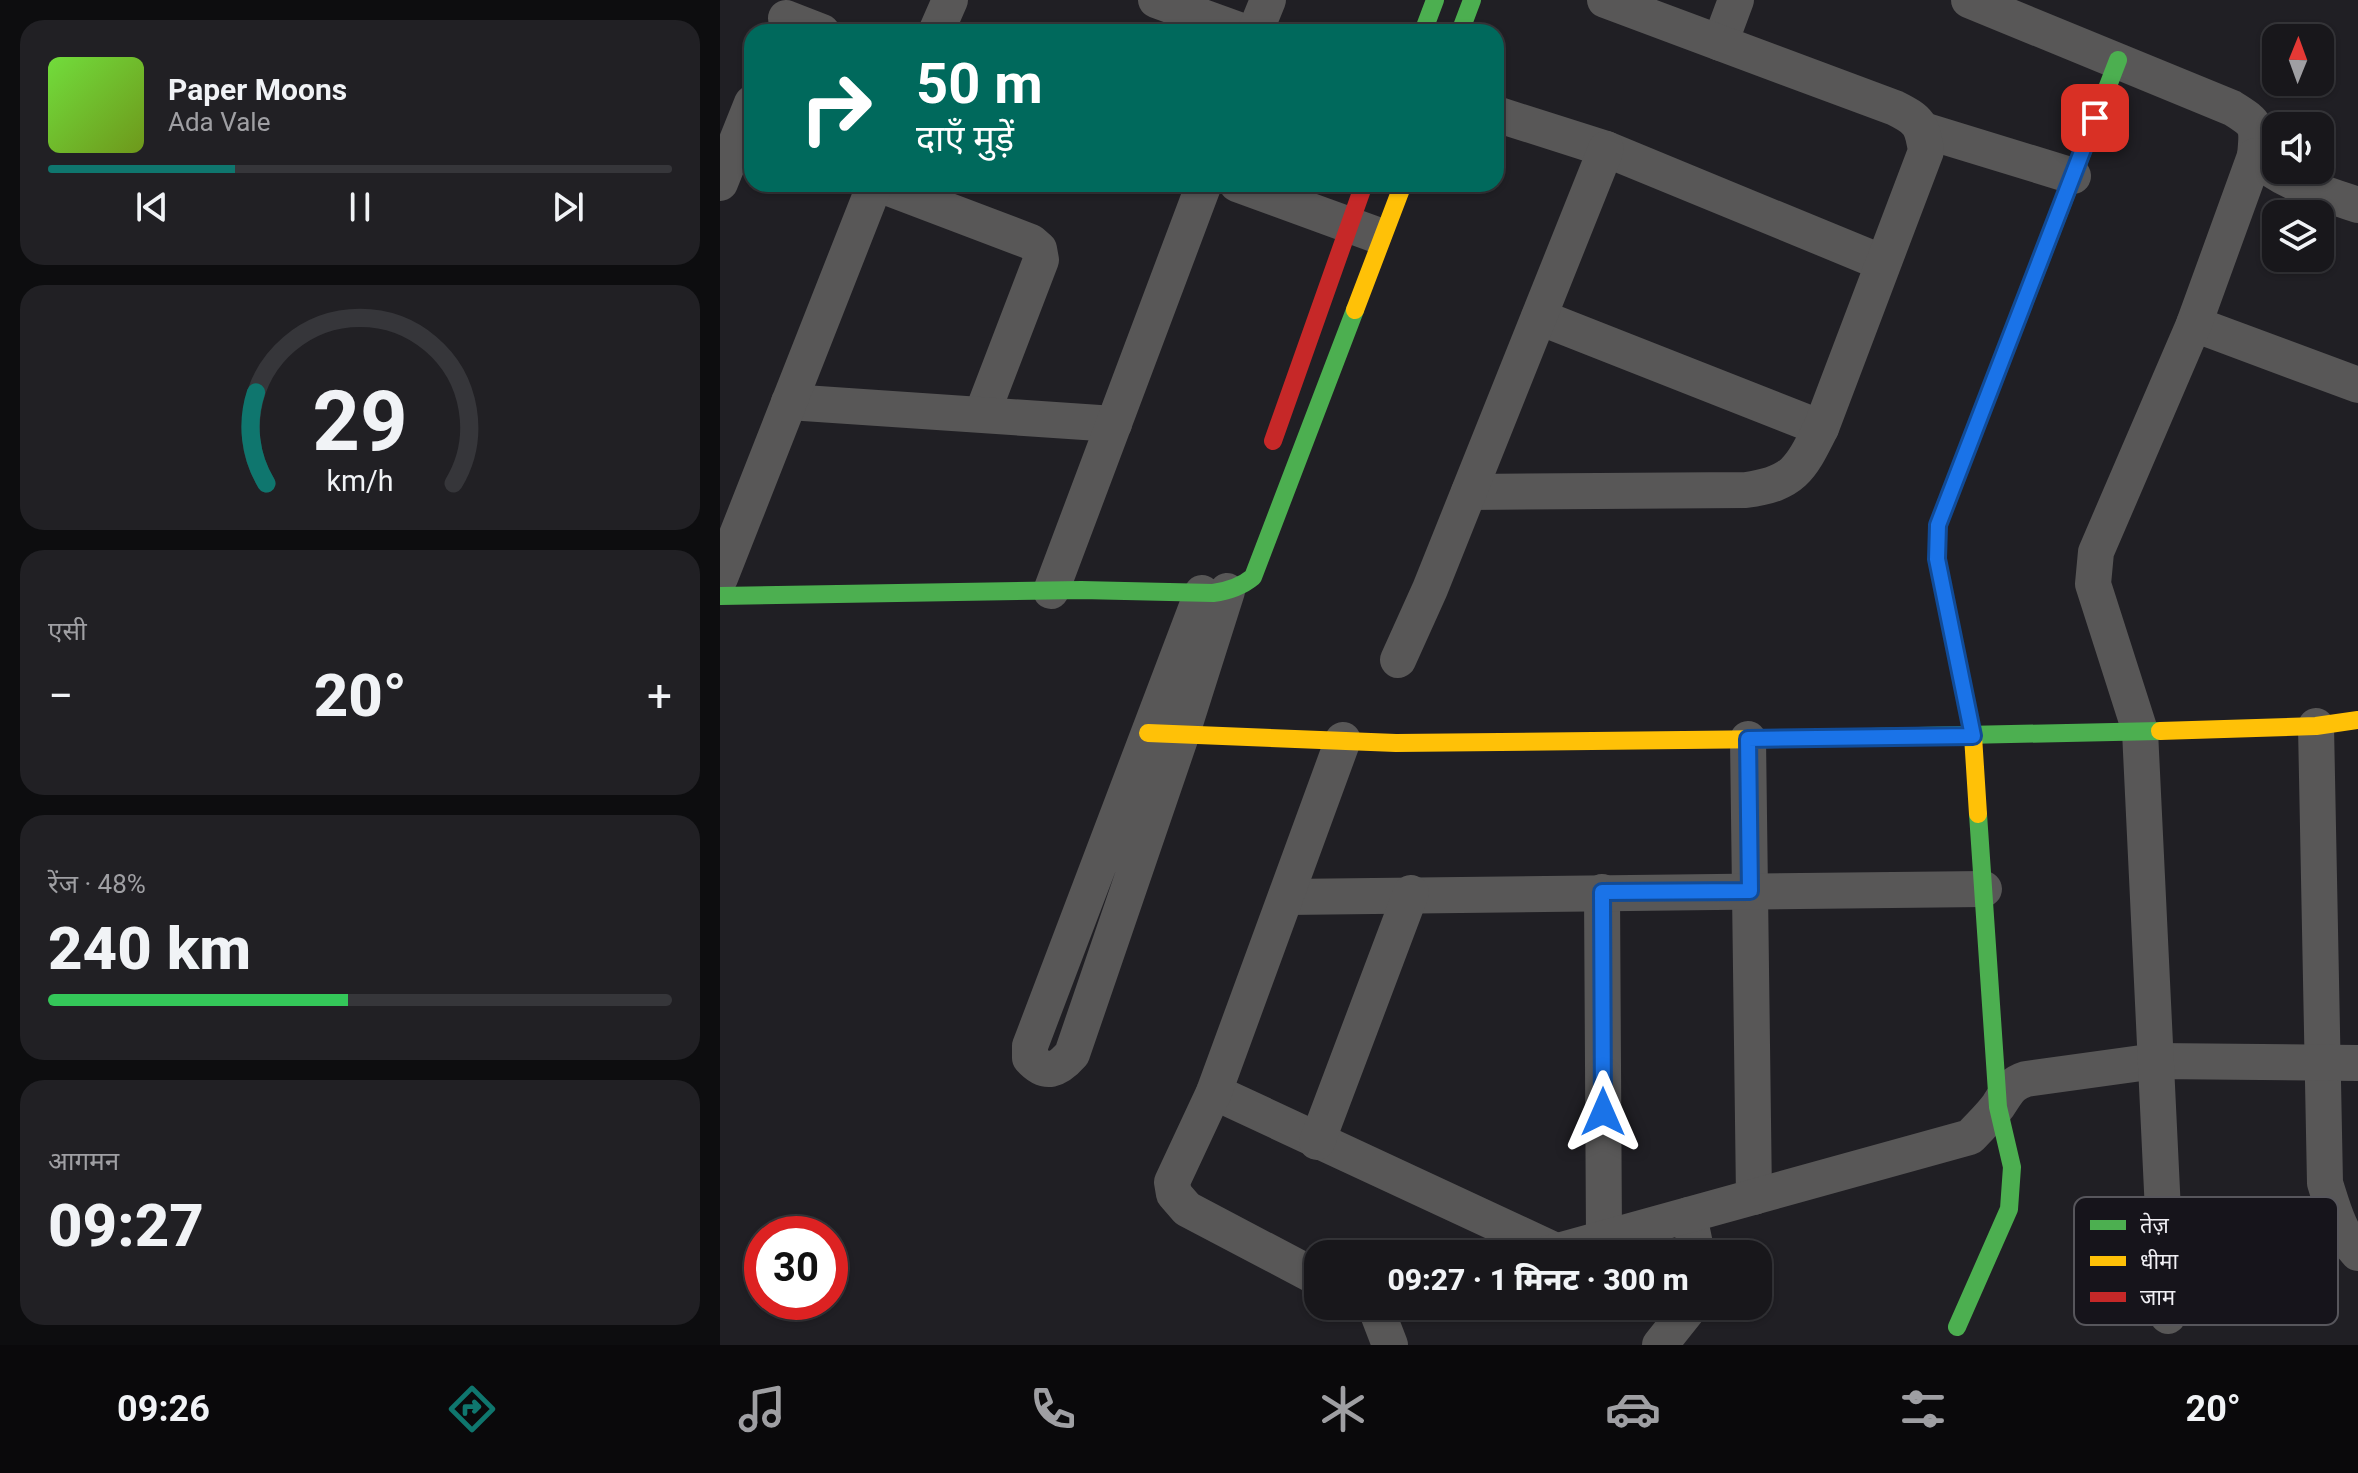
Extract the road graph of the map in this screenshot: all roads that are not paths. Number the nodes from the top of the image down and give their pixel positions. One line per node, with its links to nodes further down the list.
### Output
1 (950, 0): 9 (street)
2 (1156, 0): 10 (street)
3 (1268, 0): 11 (street)
4 (1435, 0): 12 (street)
5 (1472, 0): 13 (street)
6 (1736, 0): 14 (street)
7 (1969, 0): 15 (street)
8 (1610, 1): 14 (street)
9 (940, 24)
10 (1222, 24)
11 (1258, 24)
12 (1426, 24)
13 (1463, 24)
14 (1720, 43): 18 (street)
15 (2118, 60): 20 (street); 21 (street)
16 (1504, 117): 19 (street)
17 (744, 123): 22 (street)
18 (1923, 130): 21 (street); 31 (street)
19 (1606, 149): 31 (street); 32 (street)
20 (2255, 156): 29 (street); 33 (street)
21 (2073, 176): 50 (street)
22 (720, 183)
23 (874, 192): 35 (street)
24 (898, 192): 36 (street)
25 (1201, 192): 37 (street)
26 (1259, 192): 30 (street)
27 (1364, 192): 30 (street)
28 (1397, 192): 30 (street)
29 (2358, 205)
30 (1366, 231): 39 (street); 42 (street)
31 (1883, 263): 38 (street)
32 (1539, 317): 38 (street); 40 (street)
33 (2194, 324): 34 (street); 48 (street)
34 (2358, 385)
35 (789, 402): 36 (street); 41 (street)
36 (982, 414): 37 (street)
37 (1114, 424): 43 (street)
38 (1821, 428): 40 (street)
39 (1269, 451)
40 (1469, 492): 45 (street)
41 (720, 578)
42 (1219, 585): 43 (street); 49 (street)
43 (1051, 591): 44 (street)
44 (720, 596)
45 (1398, 660)
46 (2358, 720): 47 (street)
47 (2316, 726): 48 (street); 59 (street)
48 (2140, 731): 50 (street); 58 (street)
49 (1165, 734): 49 (street); 52 (street)
50 (1973, 736): 51 (street); 53 (street)
51 (1748, 739): 52 (street); 54 (street)
52 (1343, 740): 57 (street)
53 (1984, 889): 54 (street); 62 (street)
54 (1750, 891): 55 (street); 64 (street)
55 (1602, 892): 56 (street); 69 (street)
56 (1411, 893): 57 (street); 63 (street)
57 (1286, 897): 61 (street)
58 (2156, 1061): 59 (street); 62 (street); 65 (street)
59 (2323, 1063): 60 (street); 66 (street)
60 (2358, 1063)
61 (1214, 1092): 63 (street); 74 (street)
62 (1998, 1107): 64 (street); 77 (street)
63 (1317, 1142): 70 (street)
64 (1754, 1197): 67 (street)
65 (2162, 1197)
66 (2330, 1197)
67 (1689, 1215): 69 (street); 72 (street)
68 (2338, 1221): 73 (street)
69 (1604, 1238): 71 (street)
70 (1524, 1240)
71 (1597, 1240)
72 (1694, 1240)
73 (2358, 1253)
74 (1304, 1271)
75 (1380, 1320): 78 (street)
76 (1680, 1320): 79 (street)
77 (1957, 1327)
78 (1390, 1345)
79 (1660, 1345)

